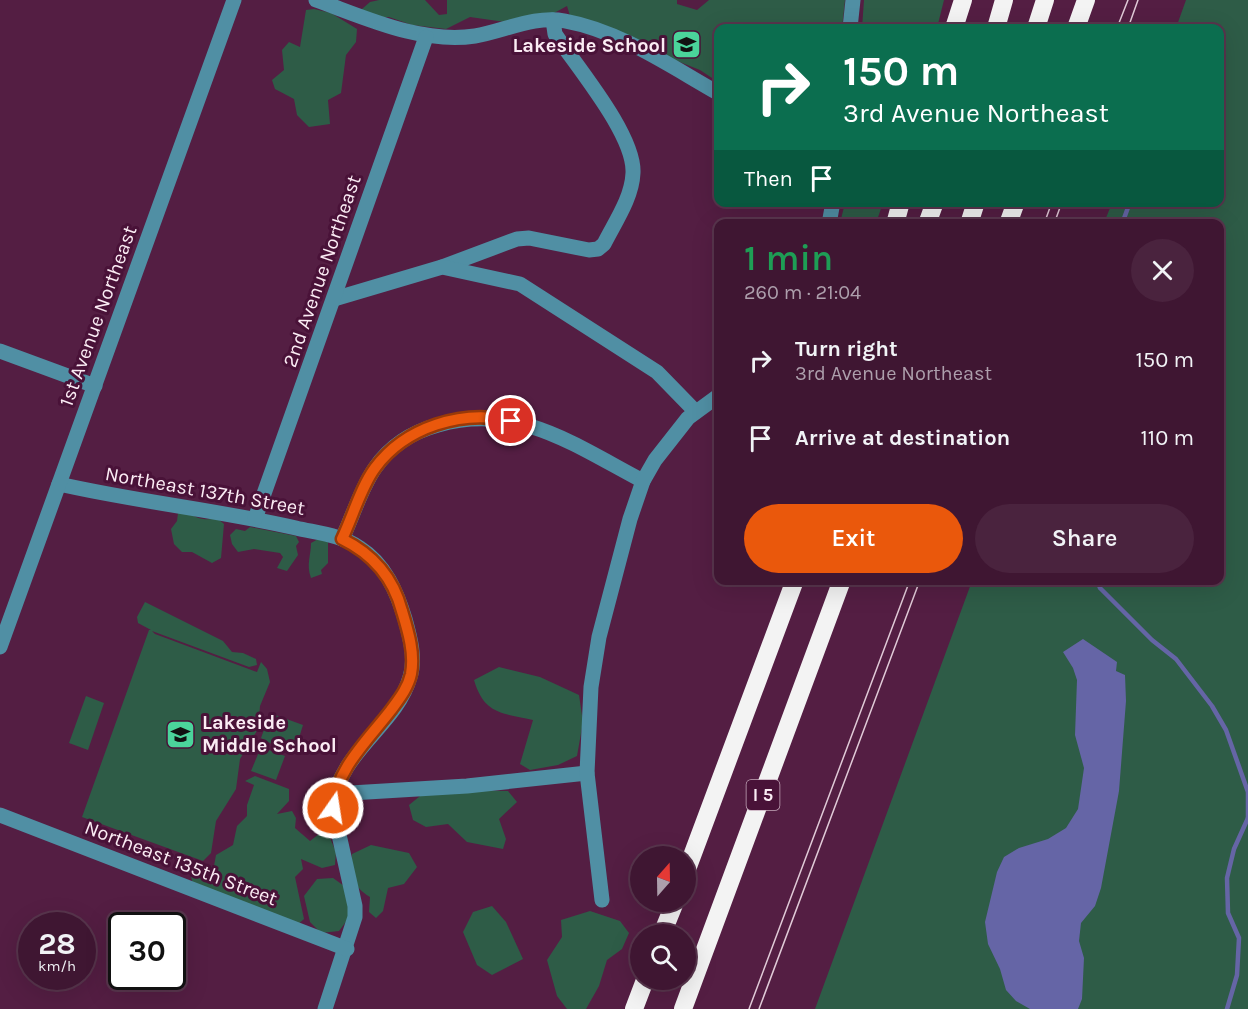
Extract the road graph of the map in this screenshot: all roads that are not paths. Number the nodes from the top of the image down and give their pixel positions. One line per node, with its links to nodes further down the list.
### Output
1 (234, 0): 19 (street, 1st Avenue Northeast)
2 (316, 0): 14 (street)
3 (853, 0): 9 (street)
4 (963, 0): 10 (highway)
5 (1004, 0): 11 (highway)
6 (1045, 0): 12 (highway)
7 (1086, 0): 13 (highway)
8 (553, 20): 14 (street); 15 (street); 16 (street)
9 (850, 24)
10 (955, 24)
11 (997, 24)
12 (1037, 24)
13 (1077, 24)
14 (426, 37): 17 (street, 2nd Avenue Northeast)
15 (714, 91)
16 (442, 267): 17 (street); 21 (street)
17 (334, 299): 24 (street, 2nd Avenue Northeast)
18 (0, 351): 19 (street)
19 (95, 386): 23 (street, 1st Avenue Northeast)
20 (714, 399): 21 (street)
21 (695, 411): 22 (street)
22 (643, 481): 25 (street); 29 (street)
23 (59, 484): 24 (street, Northeast 137th Street); 28 (street, 1st Avenue Northeast)
24 (255, 519): 25 (street, Northeast 137th Street)
25 (342, 539): 30 (street, Northeast 137th Street)
26 (793, 585): 32 (highway, I 5)
27 (840, 585): 38 (highway, I 5)
28 (0, 647)
29 (587, 772): 30 (street); 33 (street)
30 (334, 794): 34 (street)
31 (0, 815): 34 (street, Northeast 135th Street)
32 (696, 846)
33 (602, 900)
34 (347, 949): 36 (street)
35 (641, 990): 37 (highway)
36 (326, 1009)
37 (634, 1009)
38 (683, 1009)

